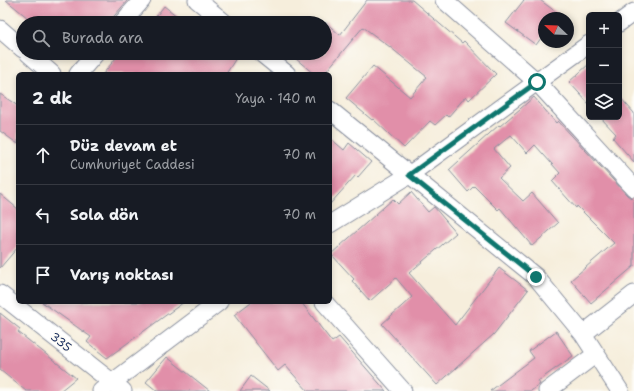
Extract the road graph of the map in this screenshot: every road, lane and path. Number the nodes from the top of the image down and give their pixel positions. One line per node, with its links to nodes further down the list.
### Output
1 (142, 0): 5 (street)
2 (197, 0): 6 (street)
3 (444, 0): 17 (street)
4 (634, 12): 7 (street)
5 (128, 16)
6 (216, 16)
7 (622, 21)
8 (0, 29): 9 (street)
9 (16, 43)
10 (586, 46): 17 (street)
11 (36, 60): 14 (street)
12 (90, 60): 15 (street)
13 (270, 60): 16 (street)
14 (50, 72)
15 (80, 72)
16 (285, 72)
17 (537, 82): 19 (street); 20 (street)
18 (332, 112): 19 (street)
19 (409, 175): 21 (street); 26 (street)
20 (634, 188)
21 (332, 223)
22 (0, 294): 28 (street, 335)
23 (634, 294): 26 (street)
24 (217, 304): 28 (street)
25 (326, 304): 29 (street)
26 (584, 334): 27 (street)
27 (596, 354): 30 (street); 31 (street)
28 (112, 388)
29 (404, 391)
30 (547, 391)
31 (620, 391)

